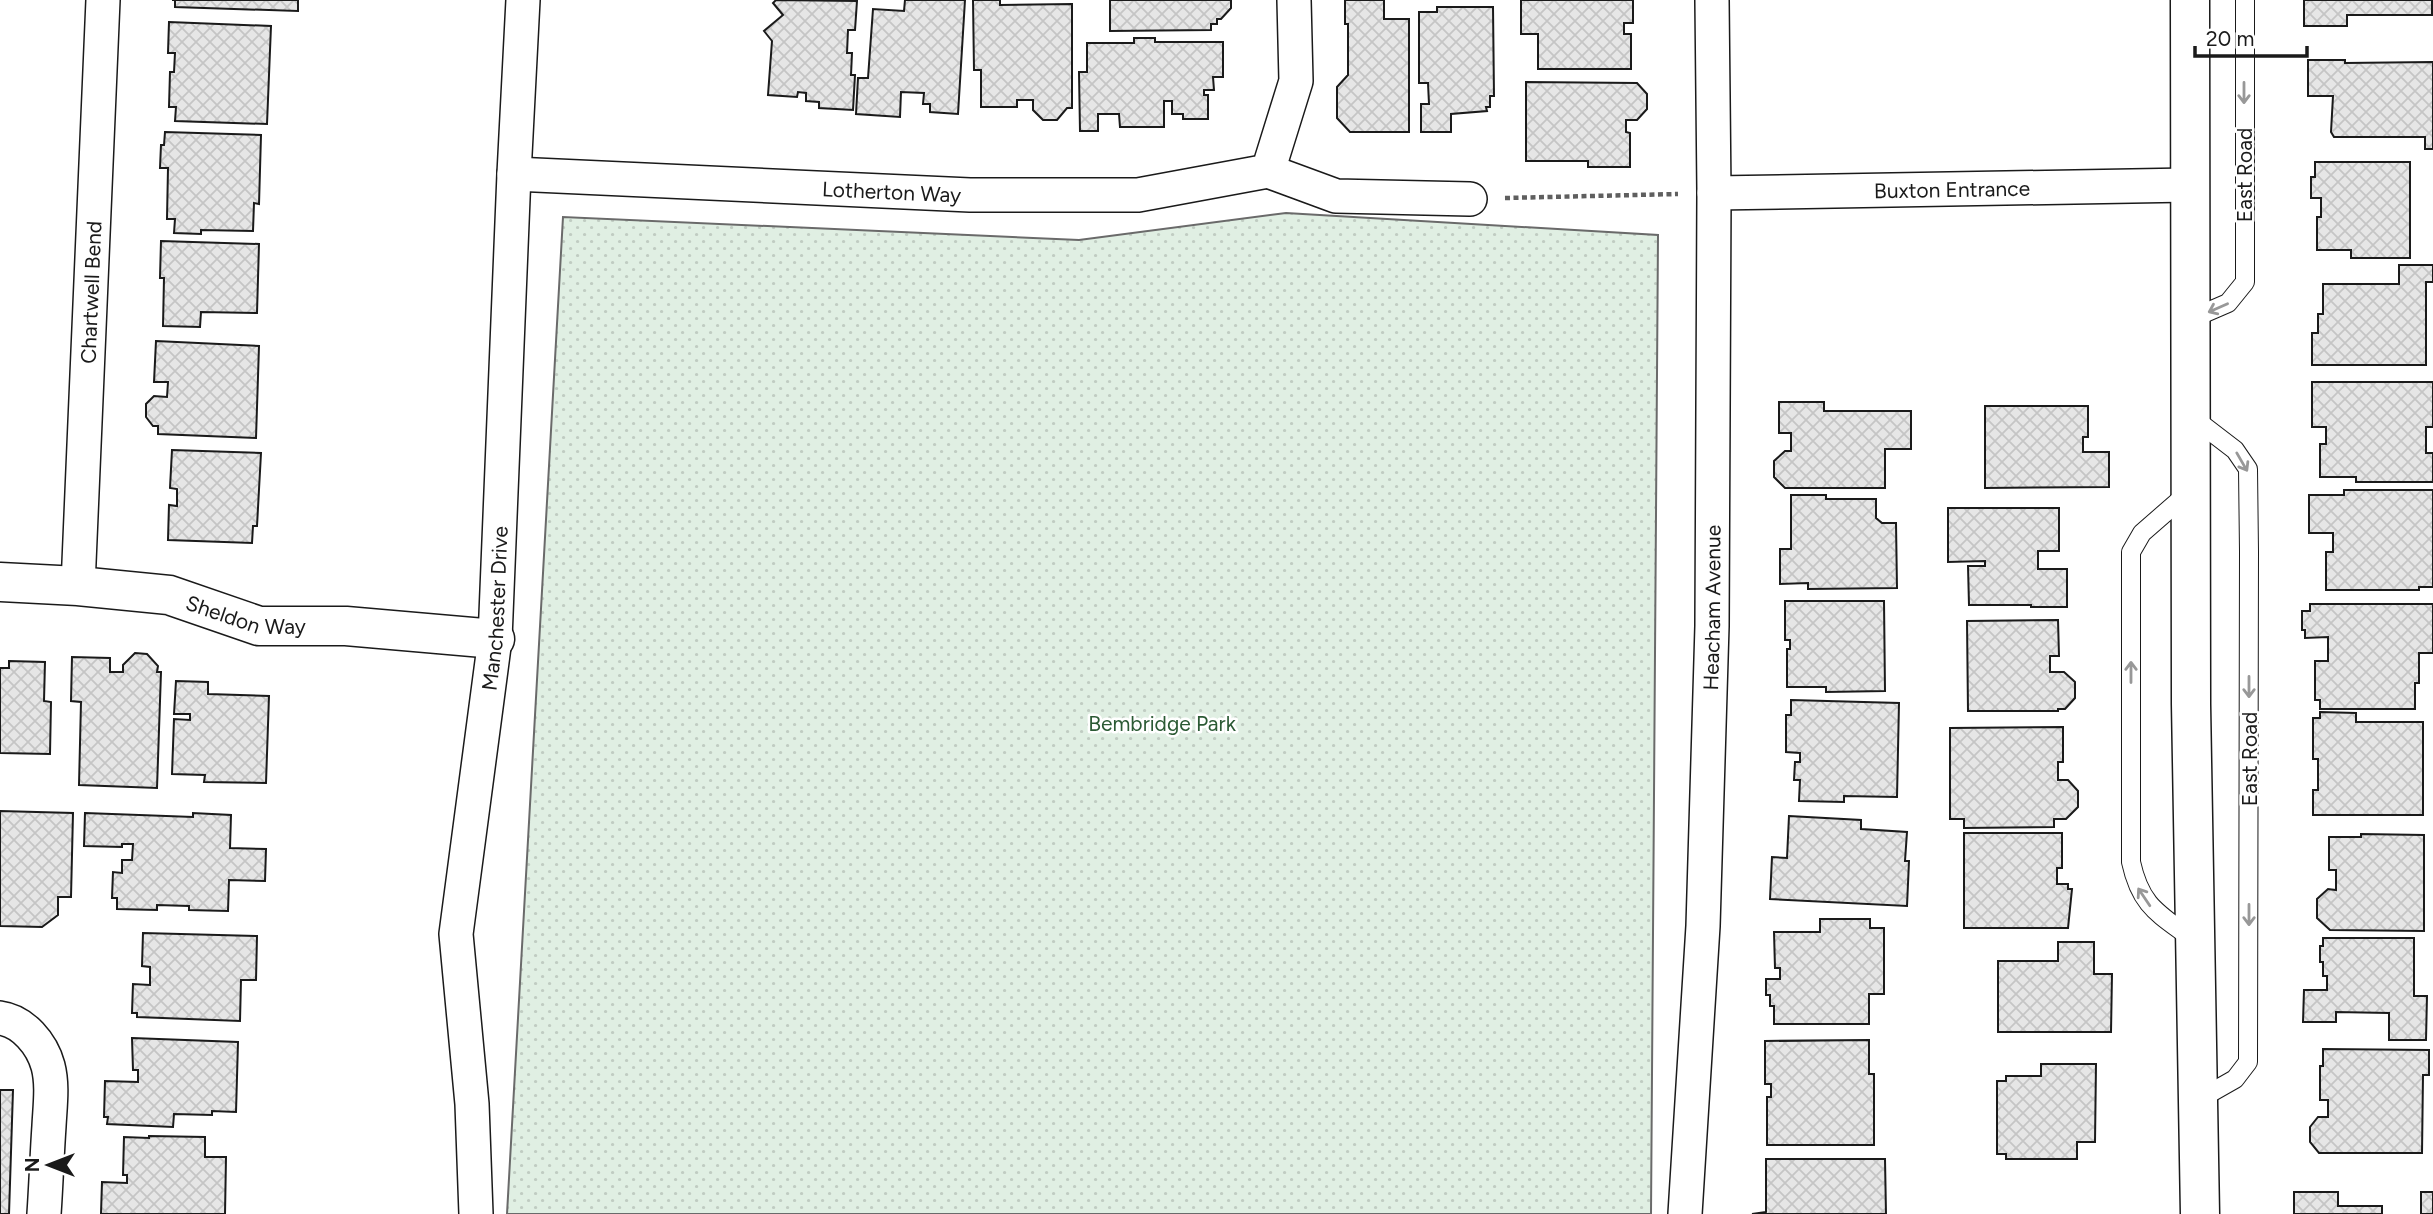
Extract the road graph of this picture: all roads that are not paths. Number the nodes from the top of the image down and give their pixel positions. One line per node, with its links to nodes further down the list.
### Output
1 (103, 0): 16 (street, Chartwell Bend)
2 (523, 0): 8 (street, Manchester Drive)
3 (1294, 0): 7 (street)
4 (1712, 0): 10 (street, Heacham Avenue)
5 (2190, 0): 9 (street)
6 (2245, 0): 12 (lane, East Road, one-way to 12)
7 (1268, 171): 8 (street, Lotherton Way); 11 (street)
8 (514, 174): 17 (street, Manchester Drive)
9 (2189, 185): 10 (street, Buxton Entrance); 12 (street)
10 (1714, 193): 23 (street, Heacham Avenue)
11 (1470, 199)
12 (2191, 319): 13 (street)
13 (2192, 417): 14 (street); 20 (lane, East Road, one-way to 20)
14 (2191, 490): 18 (street); 18 (lane, one-way to 14)
15 (0, 582): 16 (street, Sheldon Way)
16 (78, 586): 17 (street, Sheldon Way)
17 (495, 639): 22 (street, Manchester Drive)
18 (2195, 941): 20 (street)
19 (0, 1018): 21 (street)
20 (2198, 1100): 24 (street)
21 (44, 1214)
22 (476, 1214)
23 (1685, 1214)
24 (2200, 1214)

